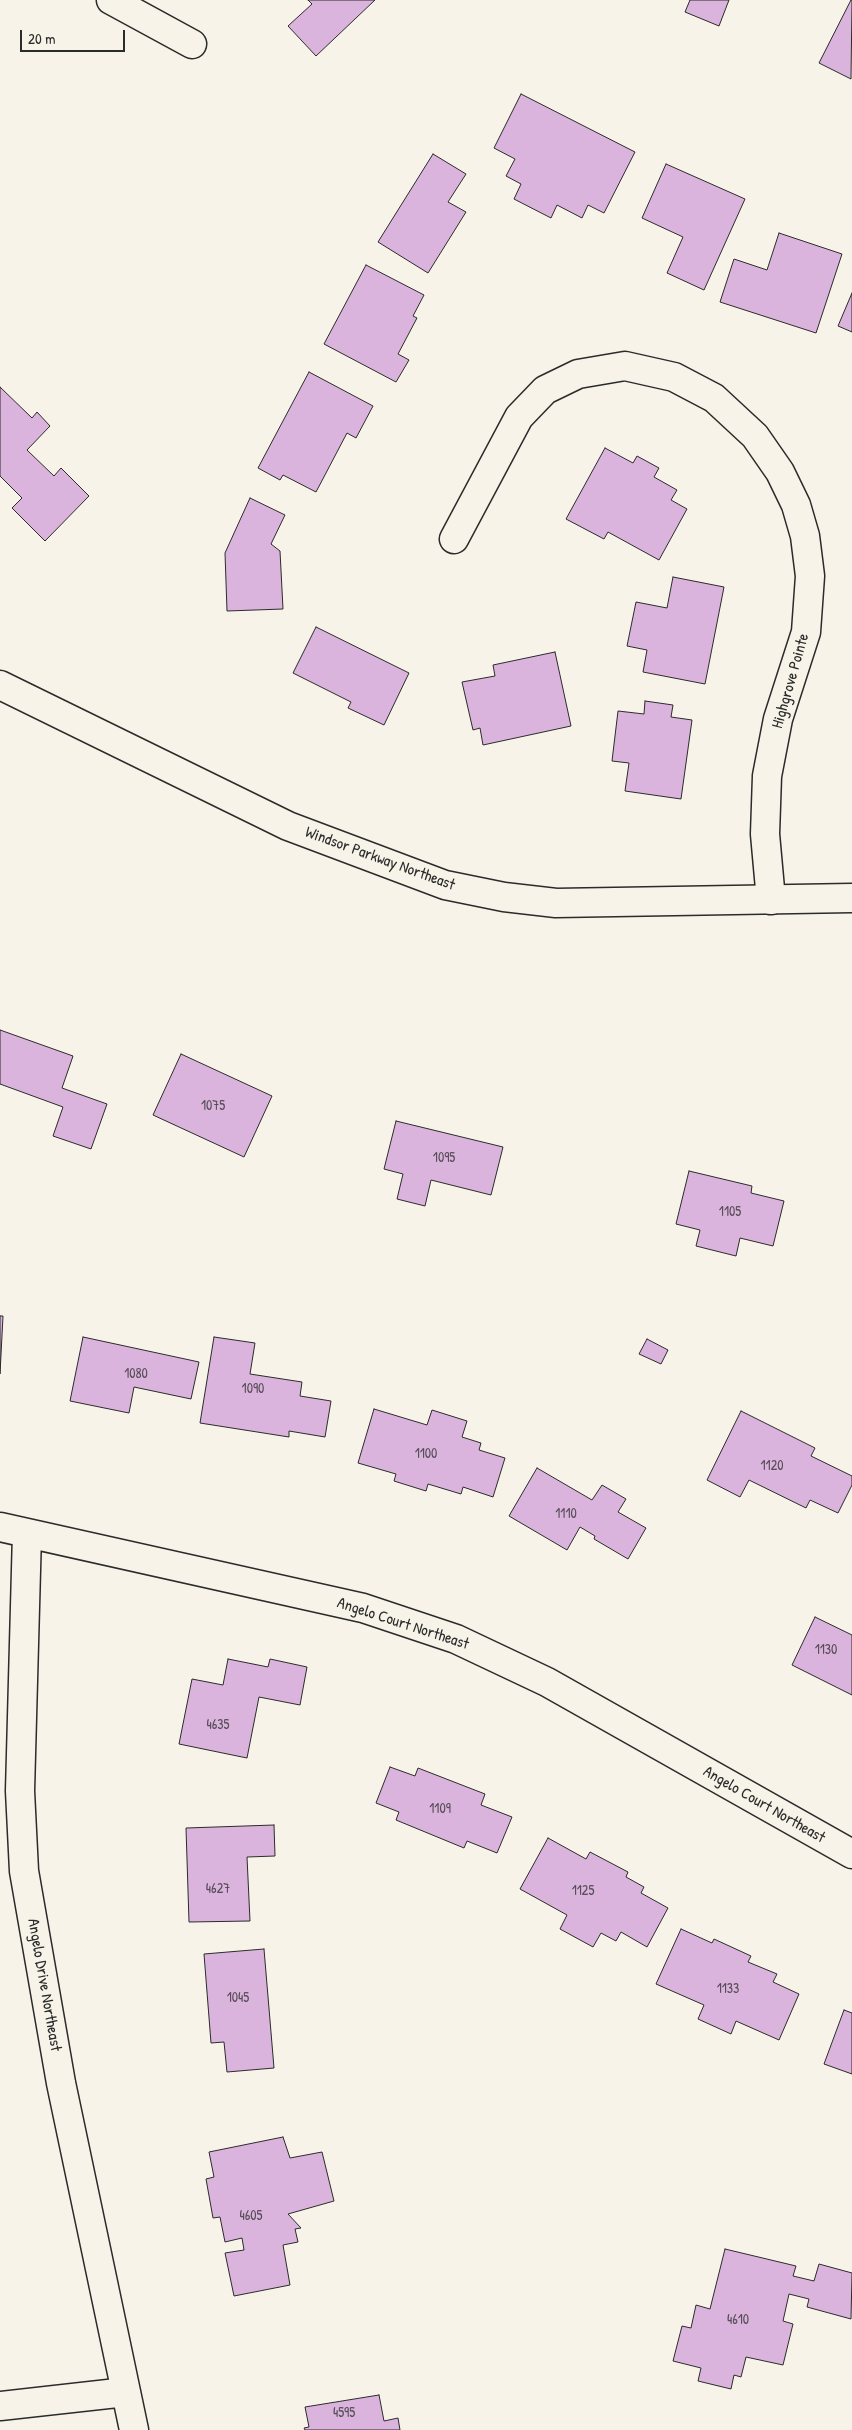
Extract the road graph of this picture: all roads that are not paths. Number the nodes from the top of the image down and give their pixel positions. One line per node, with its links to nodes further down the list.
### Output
1 (111, 0): 2 (street)
2 (192, 44)
3 (454, 539): 6 (street, Highgrove Pointe)
4 (0, 685): 6 (street, Windsor Parkway Northeast)
5 (852, 898): 6 (street, Windsor Parkway Northeast)
6 (771, 900)
7 (0, 1527): 8 (street, Angelo Court Northeast)
8 (27, 1533): 9 (street, Angelo Court Northeast); 10 (street, Angelo Drive Northeast)
9 (852, 1854)
10 (126, 2392): 11 (street); 12 (street, Angelo Drive Northeast)
11 (0, 2406)
12 (134, 2430)

